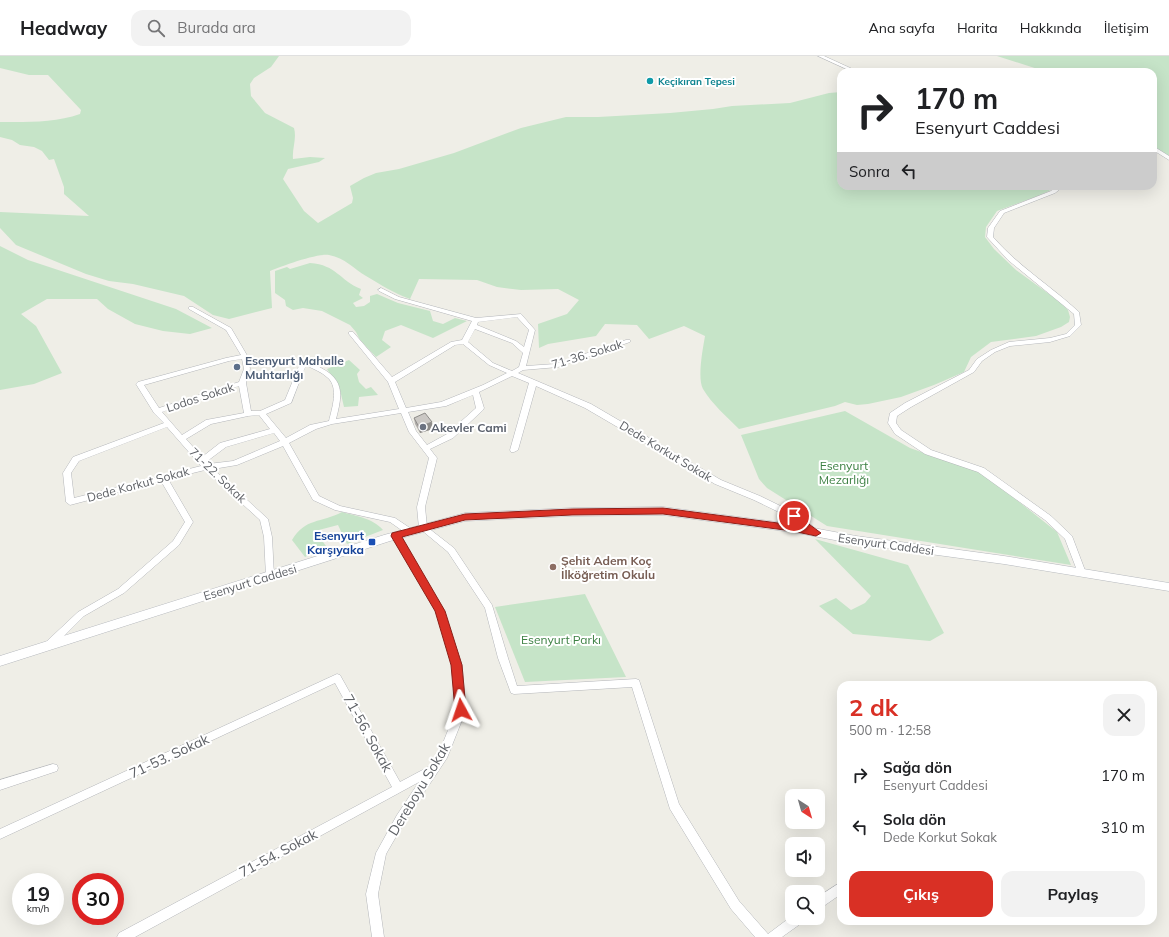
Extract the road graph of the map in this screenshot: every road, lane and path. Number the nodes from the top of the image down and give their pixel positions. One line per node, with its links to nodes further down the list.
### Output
1 (820, 56): 2 (street)
2 (848, 68)
3 (1157, 150): 4 (street)
4 (1169, 158)
5 (1056, 190): 37 (street)
6 (381, 290): 8 (street)
7 (191, 308): 13 (street)
8 (475, 323): 11 (street); 12 (street); 12 (street)
9 (351, 333): 16 (street)
10 (628, 341): 14 (street, 71-36. Sokak)
11 (464, 342): 15 (street, Dede Korkut Sokak); 16 (street)
12 (526, 352): 14 (street)
13 (244, 357): 18 (street); 20 (street, 71-22. Sokak)
14 (522, 368): 15 (street)
15 (512, 374): 17 (street, Dede Korkut Sokak); 19 (street)
16 (390, 381): 21 (street)
17 (533, 383): 30 (street); 35 (street, Dede Korkut Sokak)
18 (242, 384): 20 (street, Lodos Sokak); 23 (street)
19 (475, 391): 21 (street); 29 (street)
20 (157, 411): 25 (street, 71-22. Sokak)
21 (404, 412): 24 (street); 29 (street)
22 (261, 413): 23 (street); 24 (street); 26 (street)
23 (248, 414): 27 (street)
24 (332, 422): 28 (street)
25 (168, 424): 27 (street, 71-22. Sokak); 32 (street, Dede Korkut Sokak)
26 (276, 430): 28 (street); 31 (street)
27 (181, 439): 31 (street, 71-22. Sokak)
28 (285, 442): 31 (street); 34 (street)
29 (427, 448): 33 (street)
30 (514, 450)
31 (204, 464): 32 (street, Dede Korkut Sokak); 38 (street, 71-22. Sokak)
32 (163, 478): 40 (street)
33 (423, 528): 34 (street, Esenyurt Caddesi); 35 (street, Esenyurt Caddesi); 53 (street)
34 (410, 532): 36 (street, Esenyurt Caddesi)
35 (816, 533): 37 (street, Esenyurt Caddesi)
36 (396, 536): 38 (street, Esenyurt Caddesi); 44 (street, Dereboyu Sokak)
37 (1082, 573): 39 (street, Esenyurt Caddesi)
38 (270, 576): 40 (street, Esenyurt Caddesi)
39 (1169, 587)
40 (49, 645): 41 (street, Esenyurt Caddesi)
41 (0, 661)
42 (337, 678): 46 (street, 71-56. Sokak); 47 (street, 71-53. Sokak)
43 (53, 768): 45 (street)
44 (434, 769): 46 (street, 71-54. Sokak); 52 (street, Dereboyu Sokak)
45 (0, 785)
46 (398, 788): 51 (street, 71-54. Sokak)
47 (0, 834)
48 (837, 890): 49 (street)
49 (825, 899)
50 (789, 925): 54 (street)
51 (123, 937)
52 (378, 937)
53 (762, 937)
54 (772, 937)

